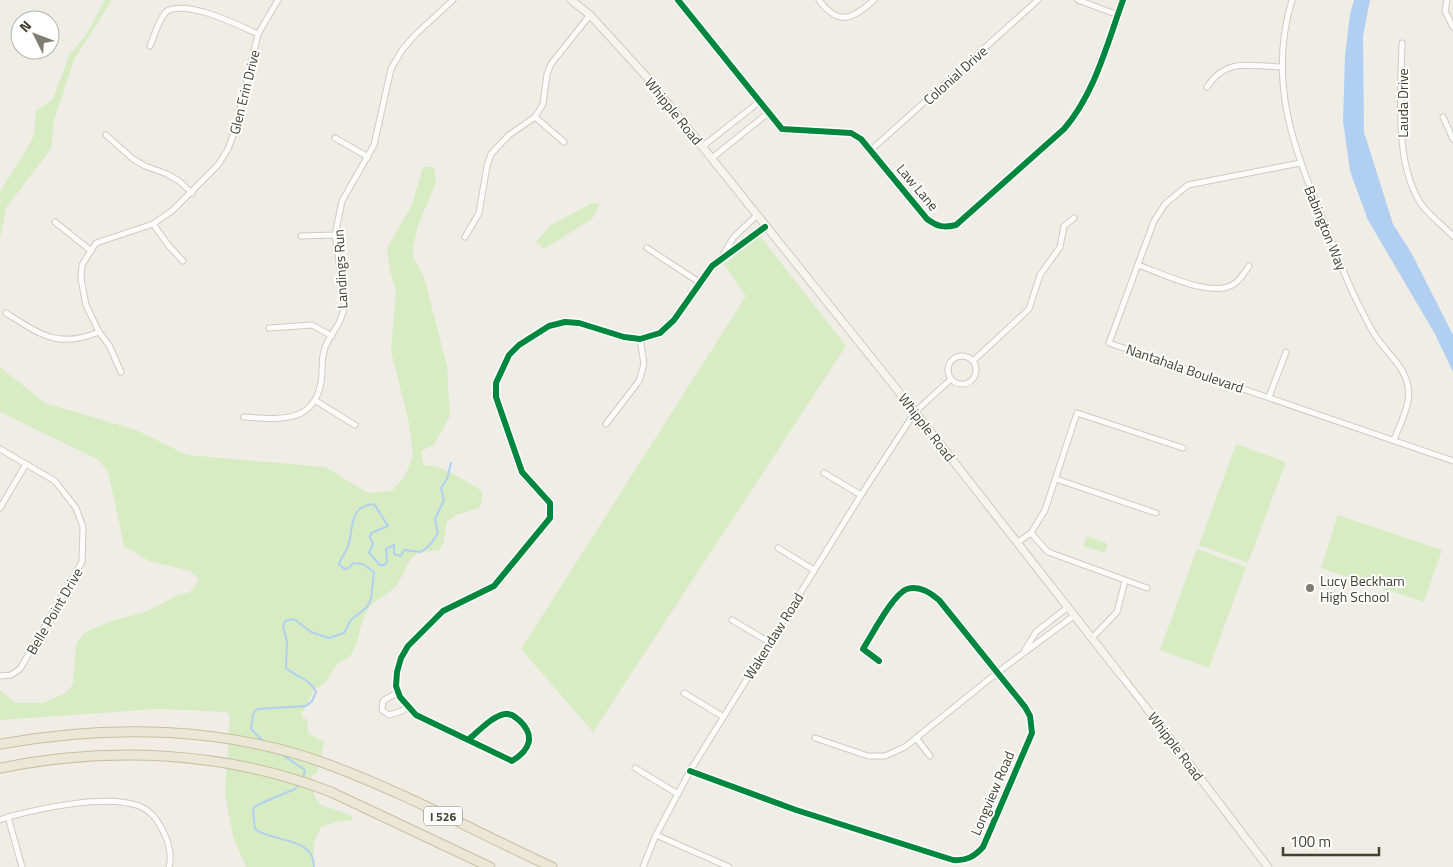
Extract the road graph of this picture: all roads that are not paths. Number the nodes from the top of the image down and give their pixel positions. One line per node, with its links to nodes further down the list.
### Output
1 (278, 0): 15 (street, Glen Erin Drive)
2 (453, 0): 30 (street, Landings Run)
3 (571, 0): 12 (main road, Whipple Road)
4 (678, 0): 20 (street, Law Lane)
5 (819, 0): 6 (street)
6 (874, 0)
7 (1038, 0): 29 (street, Colonial Drive)
8 (1078, 0): 13 (street)
9 (1124, 0): 13 (street, Law Lane)
10 (1292, 0): 18 (street, Babington Way)
11 (1447, 0): 14 (street)
12 (590, 15): 22 (street); 28 (main road, Whipple Road)
13 (1118, 15): 29 (street, Law Lane)
14 (1453, 27)
15 (258, 34): 17 (street); 33 (street, Glen Erin Drive)
16 (1402, 43): 41 (street, Lauda Drive)
17 (150, 46)
18 (1281, 67): 19 (street); 32 (street, Babington Way)
19 (1207, 87)
20 (759, 102): 21 (street, Law Lane); 28 (street)
21 (768, 114): 29 (street, Law Lane); 31 (street)
22 (535, 117): 27 (street); 42 (street)
23 (1443, 117): 26 (street)
24 (106, 135): 33 (street)
25 (335, 138): 30 (street)
26 (1453, 139)
27 (564, 142)
28 (703, 146): 31 (main road, Whipple Road)
29 (871, 150)
30 (368, 157): 39 (street, Landings Run)
31 (712, 158): 34 (main road, Whipple Road)
32 (1300, 163): 47 (street, Nantahala Boulevard); 65 (street, Babington Way)
33 (192, 194): 37 (street, Glen Erin Drive)
34 (758, 215): 38 (main road, Whipple Road); 45 (street)
35 (1074, 218): 56 (street)
36 (55, 222): 44 (street)
37 (153, 224): 44 (street, Glen Erin Drive); 46 (street)
38 (765, 227): 45 (street); 61 (main road, Whipple Road)
39 (335, 235): 40 (street); 53 (street, Landings Run)
40 (301, 236)
41 (1453, 236)
42 (465, 237)
43 (647, 248): 49 (street)
44 (90, 250): 52 (street)
45 (722, 258): 49 (street)
46 (183, 261)
47 (1138, 265): 48 (street); 59 (street, Nantahala Boulevard)
48 (1249, 266)
49 (699, 282): 54 (street)
50 (6, 313): 52 (street)
51 (269, 328): 53 (street)
52 (99, 332): 57 (street)
53 (332, 336): 60 (street, Landings Run)
54 (640, 339): 63 (street); 91 (street)
55 (1286, 352): 59 (street)
56 (973, 361): 58 (street); 58 (street)
57 (122, 372)
58 (951, 379): 61 (street, Wakendaw Road)
59 (1269, 397): 65 (street, Nantahala Boulevard)
60 (316, 400): 62 (street); 64 (street)
61 (915, 412): 72 (street, Wakendaw Road); 76 (main road, Whipple Road)
62 (244, 416)
63 (606, 424)
64 (355, 425)
65 (1394, 440): 68 (street, Nantahala Boulevard)
66 (1183, 448): 71 (street)
67 (0, 449): 69 (street, Belle Point Drive)
68 (1453, 461)
69 (26, 464): 73 (street); 90 (street, Belle Point Drive)
70 (824, 473): 72 (street)
71 (1056, 479): 74 (street); 75 (street)
72 (861, 495): 78 (street, Wakendaw Road)
73 (0, 508)
74 (1156, 513)
75 (1031, 533): 76 (street); 79 (street)
76 (1018, 542): 81 (main road, Whipple Road)
77 (778, 548): 78 (street)
78 (814, 570): 85 (street, Wakendaw Road)
79 (1125, 581): 80 (street); 84 (street)
80 (1147, 588)
81 (1068, 607): 82 (main road, Whipple Road); 86 (street)
82 (1075, 615): 84 (main road, Whipple Road); 86 (street)
83 (732, 620): 85 (street)
84 (1092, 637): 89 (main road, Whipple Road)
85 (769, 642): 95 (street, Wakendaw Road)
86 (1024, 653): 88 (street)
87 (879, 661): 88 (street, Longview Road)
88 (998, 672): 98 (street); 103 (street, Longview Road)
89 (1120, 674): 93 (street, Whipple Road)
90 (0, 676)
91 (398, 692): 94 (street); 94 (street)
92 (684, 693): 95 (street)
93 (1145, 706): 114 (main road, Whipple Road)
94 (407, 707): 97 (street)
95 (722, 716): 103 (street, Wakendaw Road)
96 (815, 738): 98 (street)
97 (469, 739): 97 (street)
98 (917, 739): 100 (street)
99 (0, 744): 111 (highway, I 526)
100 (930, 756)
101 (635, 768): 104 (street)
102 (0, 770): 110 (highway, I 526)
103 (690, 771): 104 (street, Wakendaw Road)
104 (678, 794): 107 (street, Wakendaw Road)
105 (8, 817): 106 (street); 108 (street); 109 (street)
106 (0, 820)
107 (656, 835): 112 (street, Wakendaw Road); 113 (street)
108 (22, 867)
109 (170, 867)
110 (490, 867)
111 (552, 867)
112 (643, 867)
113 (729, 867)
114 (1268, 867)

